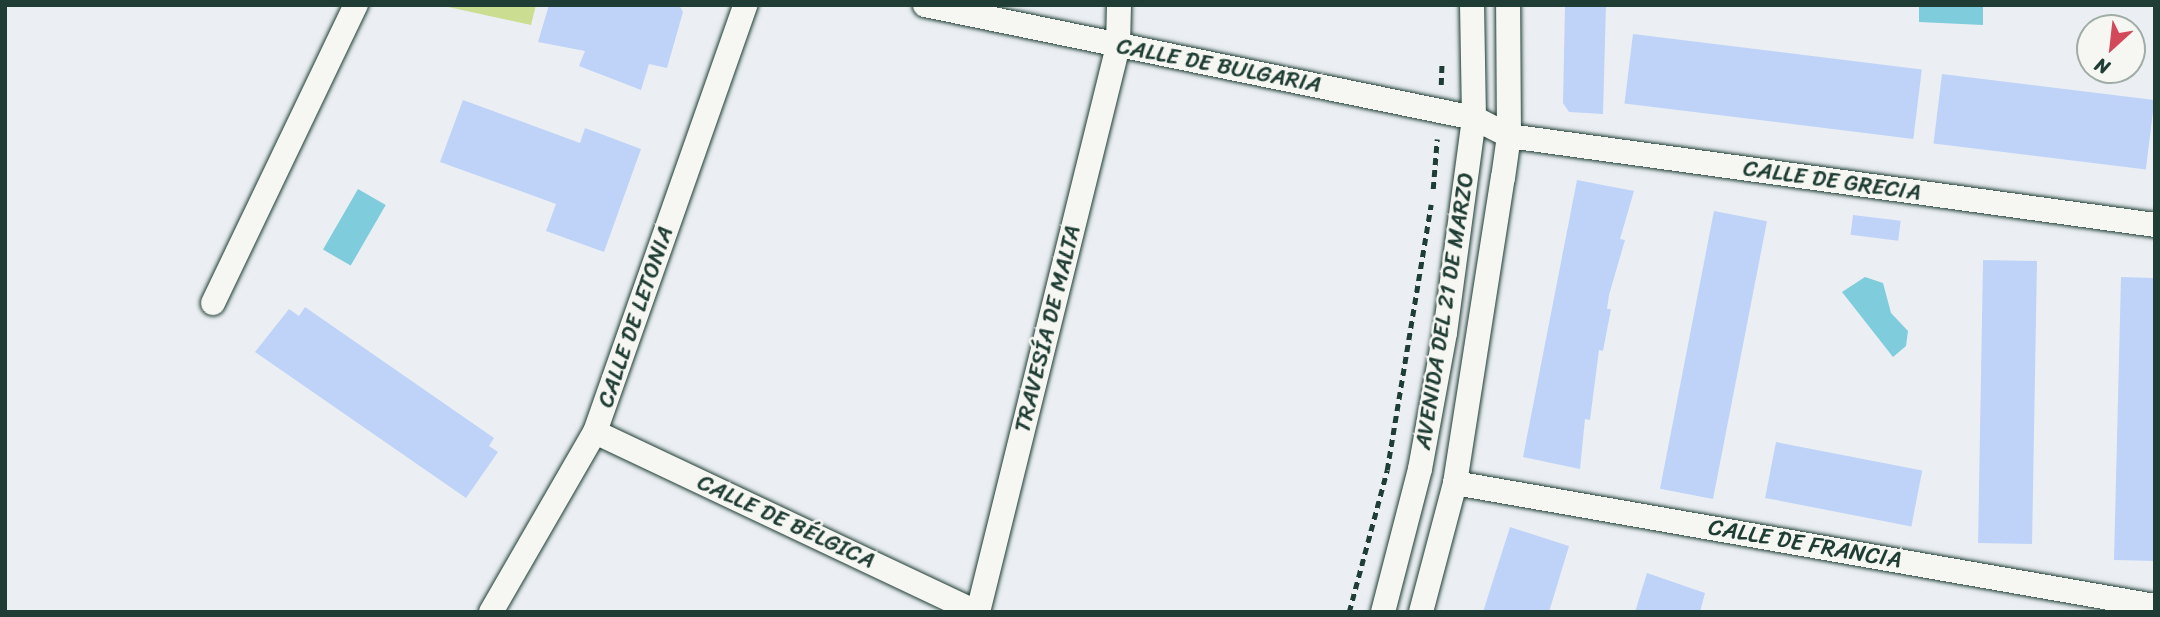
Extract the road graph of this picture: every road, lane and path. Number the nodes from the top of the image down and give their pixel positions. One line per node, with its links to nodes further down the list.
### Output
1 (356, 5): 13 (street)
2 (746, 5): 14 (street, CALLE DE LETONIA)
3 (925, 5): 7 (street, CALLE DE BULGARIA)
4 (1119, 5): 7 (street, TRAVESÍA DE MALTA)
5 (1472, 5): 10 (street, AVENIDA DEL 21 DE MARZO)
6 (1508, 5): 11 (street, AVENIDA DEL 21 DE MARZO)
7 (1118, 46): 9 (street, CALLE DE BULGARIA); 18 (street, TRAVESÍA DE MALTA)
8 (1443, 59): 9 (path)
9 (1439, 110): 10 (street, CALLE DE BULGARIA); 19 (path)
10 (1474, 118): 11 (street, CALLE DE BULGARIA); 20 (street, AVENIDA DEL 21 DE MARZO)
11 (1509, 136): 12 (street, CALLE DE GRECIA); 15 (street, AVENIDA DEL 21 DE MARZO)
12 (2155, 225)
13 (213, 303)
14 (595, 432): 17 (street, CALLE DE LETONIA); 18 (street, CALLE DE BÉLGICA)
15 (1455, 483): 16 (street, CALLE DE FRANCIA); 21 (street, AVENIDA DEL 21 DE MARZO)
16 (2155, 606)
17 (491, 612)
18 (977, 612)
19 (1349, 612)
20 (1383, 612)
21 (1421, 612)

